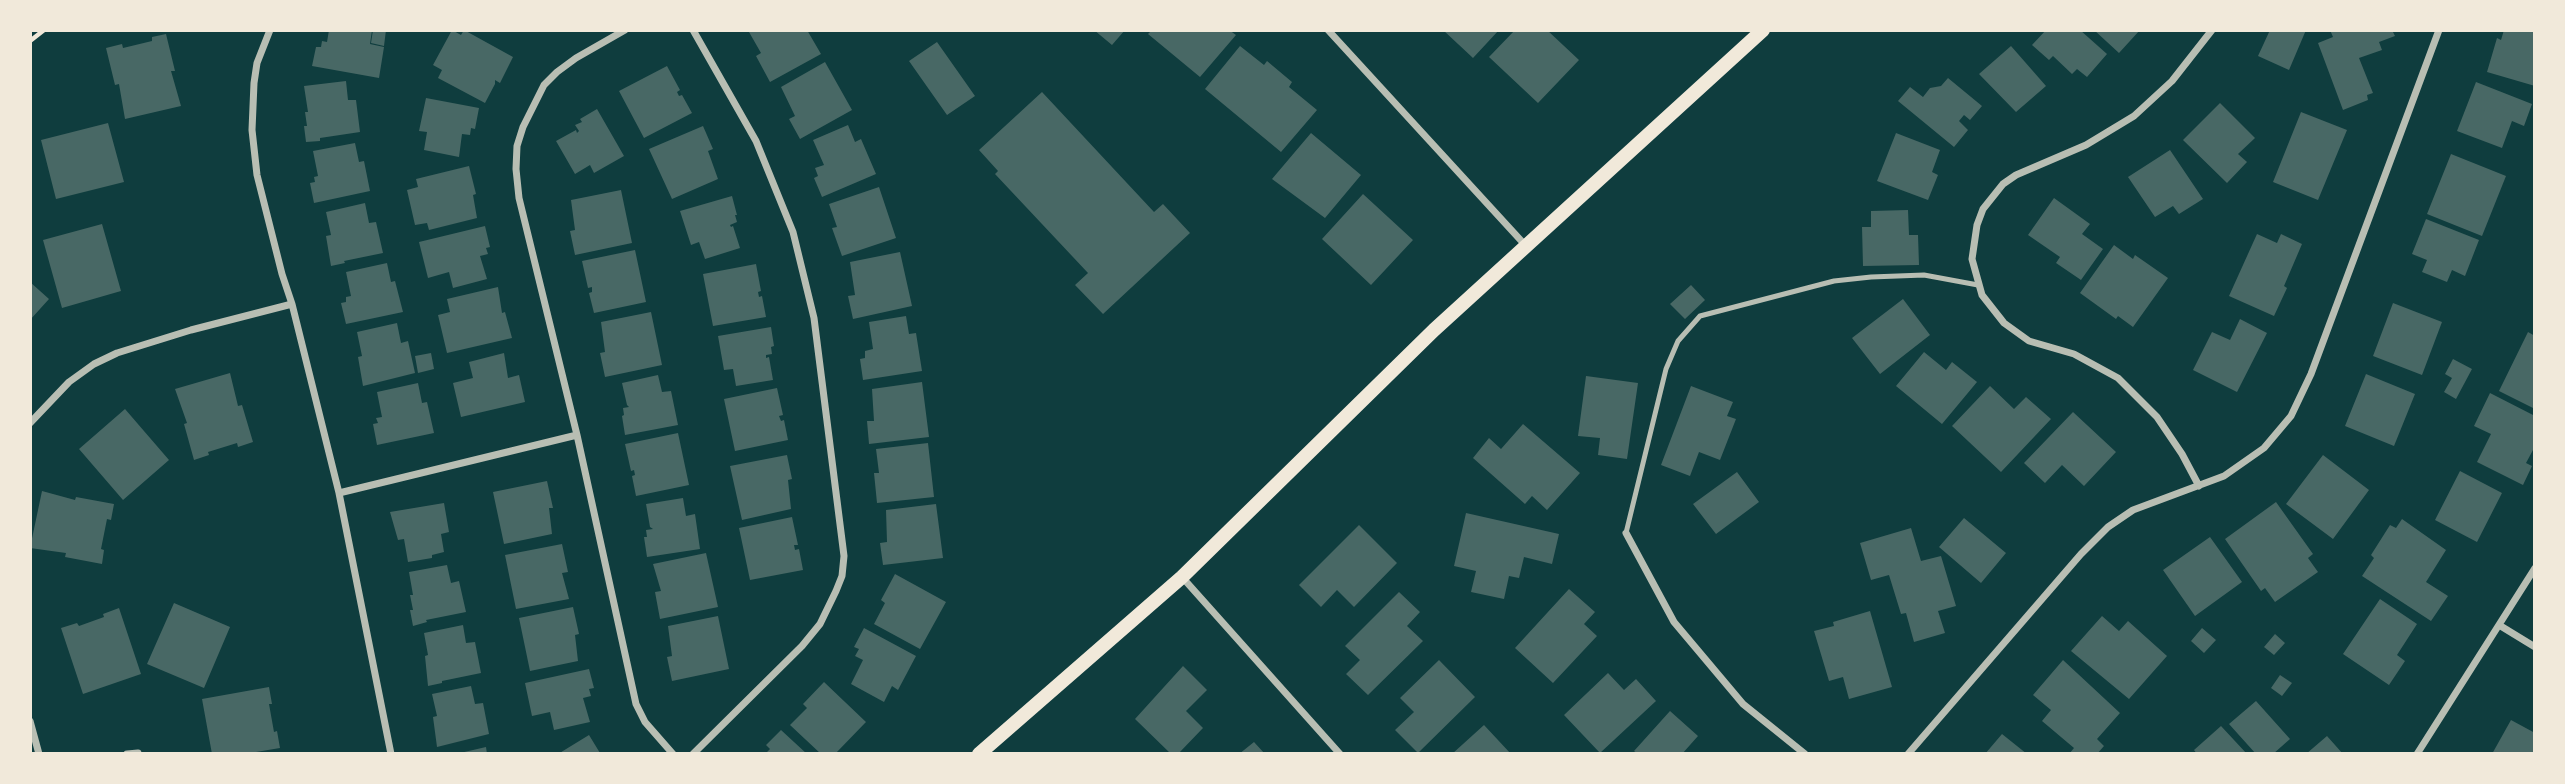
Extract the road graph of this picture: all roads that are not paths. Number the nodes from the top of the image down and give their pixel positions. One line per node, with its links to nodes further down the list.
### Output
1 (270, 30): 10 (street)
2 (625, 30): 12 (street)
3 (693, 30): 26 (street)
4 (1328, 30): 8 (street)
5 (1763, 30): 8 (main road)
6 (2212, 30): 9 (street)
7 (2439, 30): 13 (street)
8 (1526, 247): 17 (main road)
9 (1978, 285): 13 (street); 15 (lane)
10 (292, 303): 11 (street); 14 (street)
11 (30, 423)
12 (577, 435): 14 (street); 25 (street)
13 (2199, 486): 30 (street)
14 (339, 493): 24 (street)
15 (1626, 533): 29 (street)
16 (2535, 568): 18 (street)
17 (1182, 577): 27 (main road); 28 (street)
18 (2499, 625): 19 (street); 31 (street)
19 (2535, 647)
20 (30, 721): 22 (street)
21 (138, 753): 23 (street)
22 (39, 754)
23 (127, 754)
24 (391, 754)
25 (673, 754)
26 (693, 754)
27 (979, 754)
28 (1340, 754)
29 (1805, 754)
30 (1908, 754)
31 (2417, 754)

